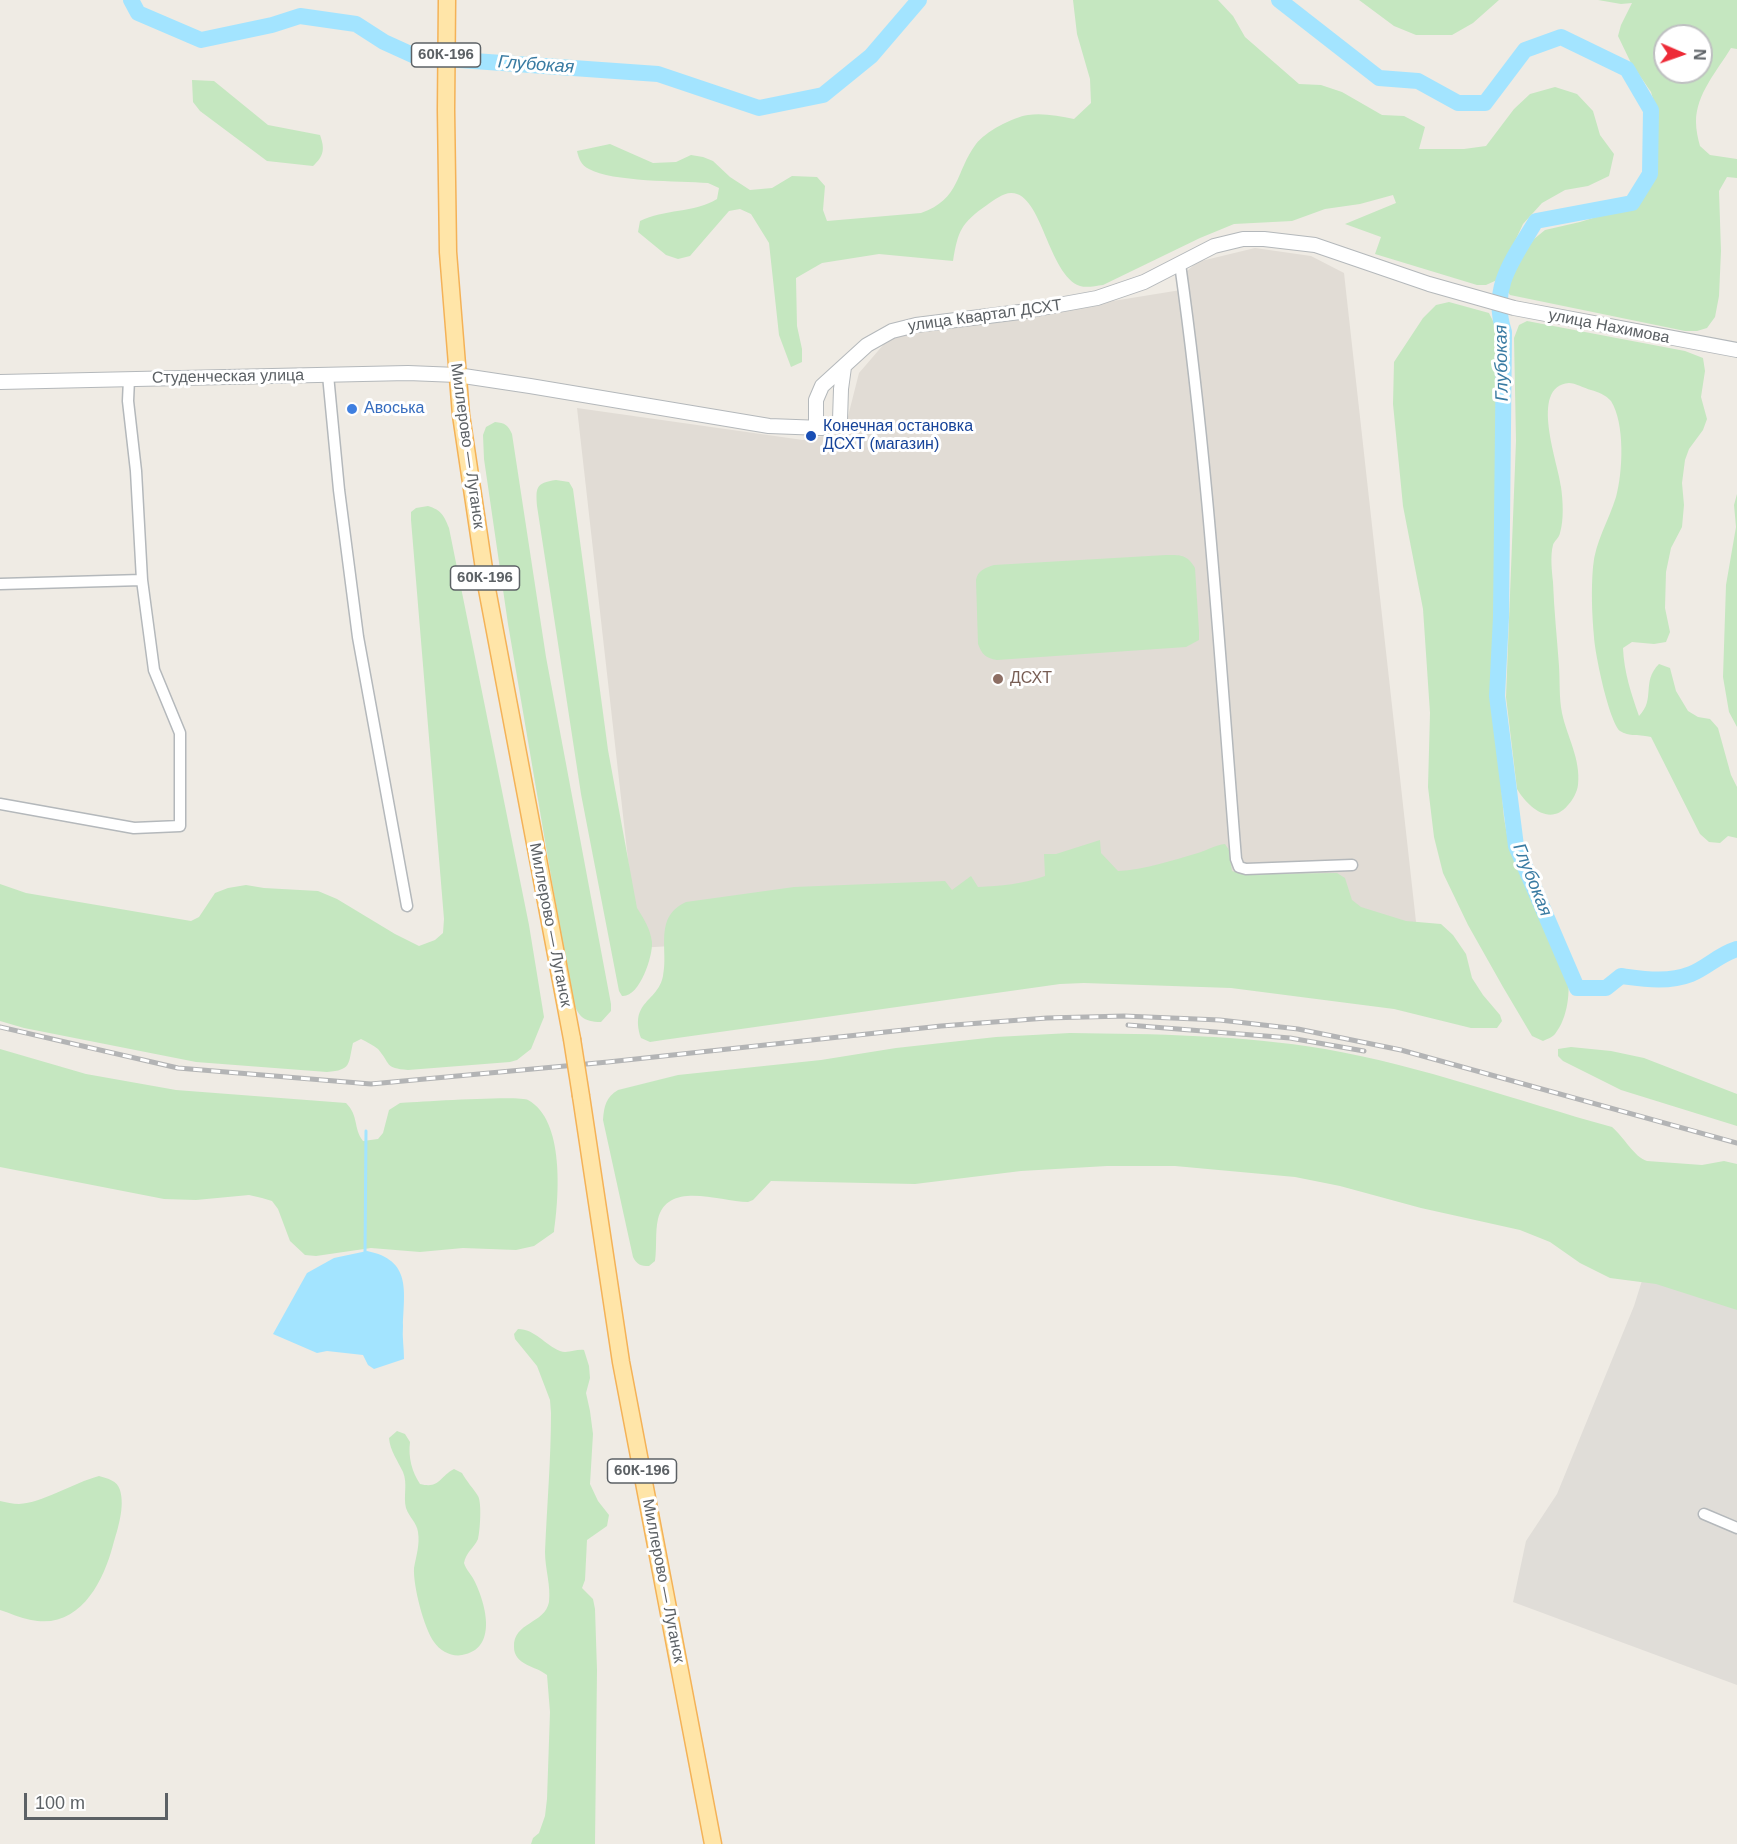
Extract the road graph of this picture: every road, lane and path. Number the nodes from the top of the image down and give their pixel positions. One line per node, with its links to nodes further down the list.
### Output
1 (447, 0): 7 (main road, Миллерово — Луганск / 60К-196)
2 (1180, 264): 3 (street, улица Квартал ДСХТ); 5 (street, улица Квартал ДСХТ); 14 (street)
3 (1481, 299): 4 (street, улица Нахимова)
4 (1737, 350)
5 (844, 367): 10 (street, улица Квартал ДСХТ); 10 (street)
6 (328, 375): 7 (street, Студенческая улица); 8 (street, Студенческая улица); 15 (street)
7 (457, 375): 10 (street); 18 (main road, Миллерово — Луганск / 60К-196, bridge)
8 (129, 379): 9 (street, Студенческая улица); 11 (street)
9 (0, 382)
10 (816, 428)
11 (142, 580): 12 (street); 13 (street)
12 (0, 584)
13 (0, 804)
14 (1352, 865)
15 (407, 906)
16 (1704, 1514): 17 (street)
17 (1737, 1528)
18 (713, 1844)

